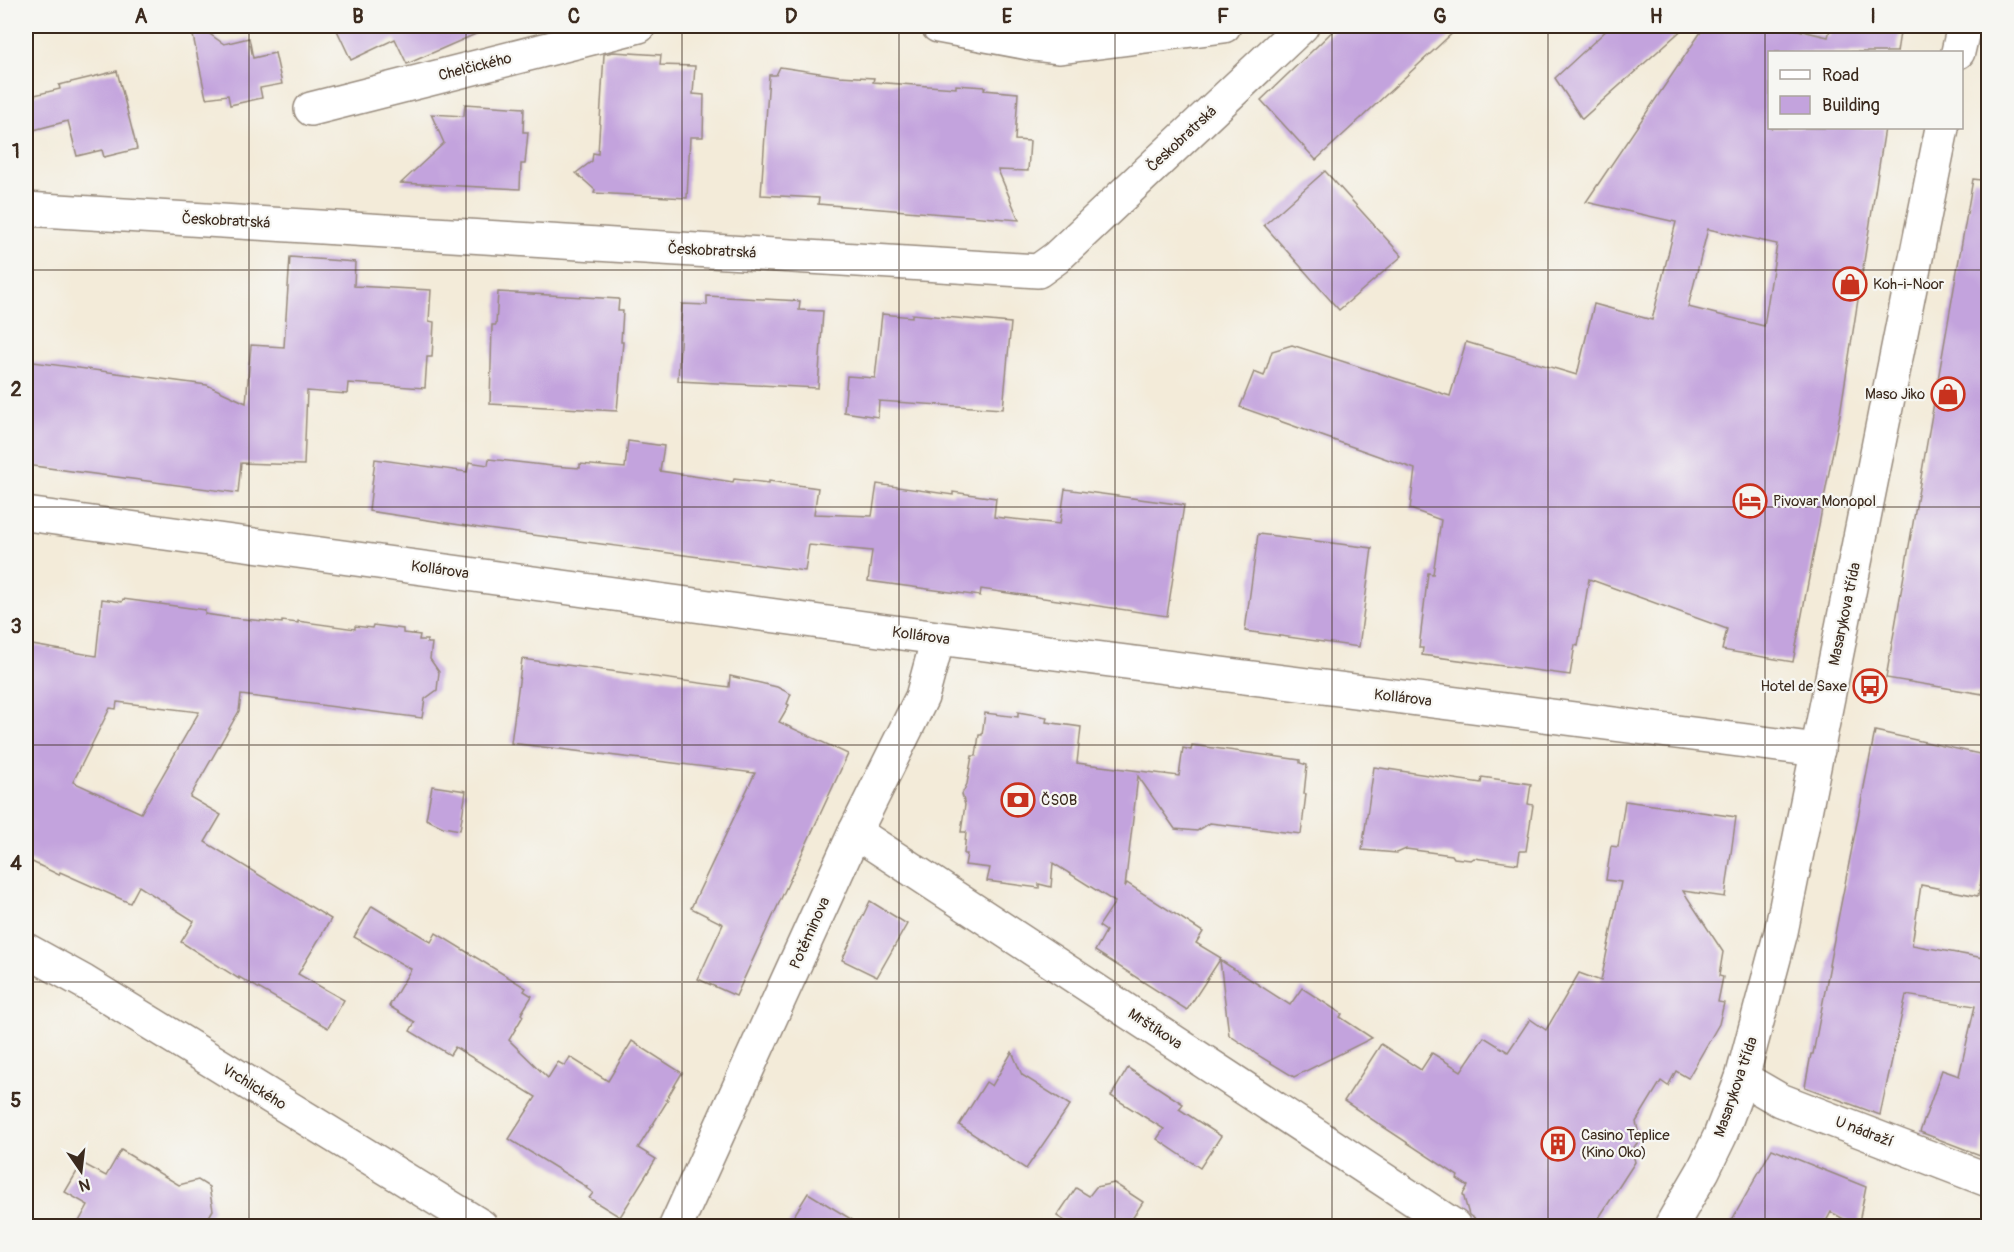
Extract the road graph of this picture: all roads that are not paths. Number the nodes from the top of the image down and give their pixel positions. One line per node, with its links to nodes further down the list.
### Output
1 (639, 26): 7 (street, Chelčického)
2 (938, 26): 3 (street)
3 (1224, 26)
4 (1302, 26): 9 (street, Českobratrská)
5 (1964, 26): 6 (street)
6 (1958, 51)
7 (311, 109)
8 (1942, 129): 12 (street, Masarykova třída)
9 (26, 209)
10 (26, 514): 11 (street, Kollárova)
11 (938, 638): 12 (street, Kollárova); 13 (street, Potěminova)
12 (1818, 750): 15 (street, Masarykova třída)
13 (855, 832): 18 (street, Potěminova); 19 (street, Mrštíkova)
14 (26, 950): 17 (street, Vrchlického)
15 (1742, 1078): 16 (street, U nádraží); 20 (street, Masarykova třída)
16 (1989, 1180)
17 (481, 1227)
18 (676, 1227)
19 (1455, 1227)
20 (1671, 1227)

